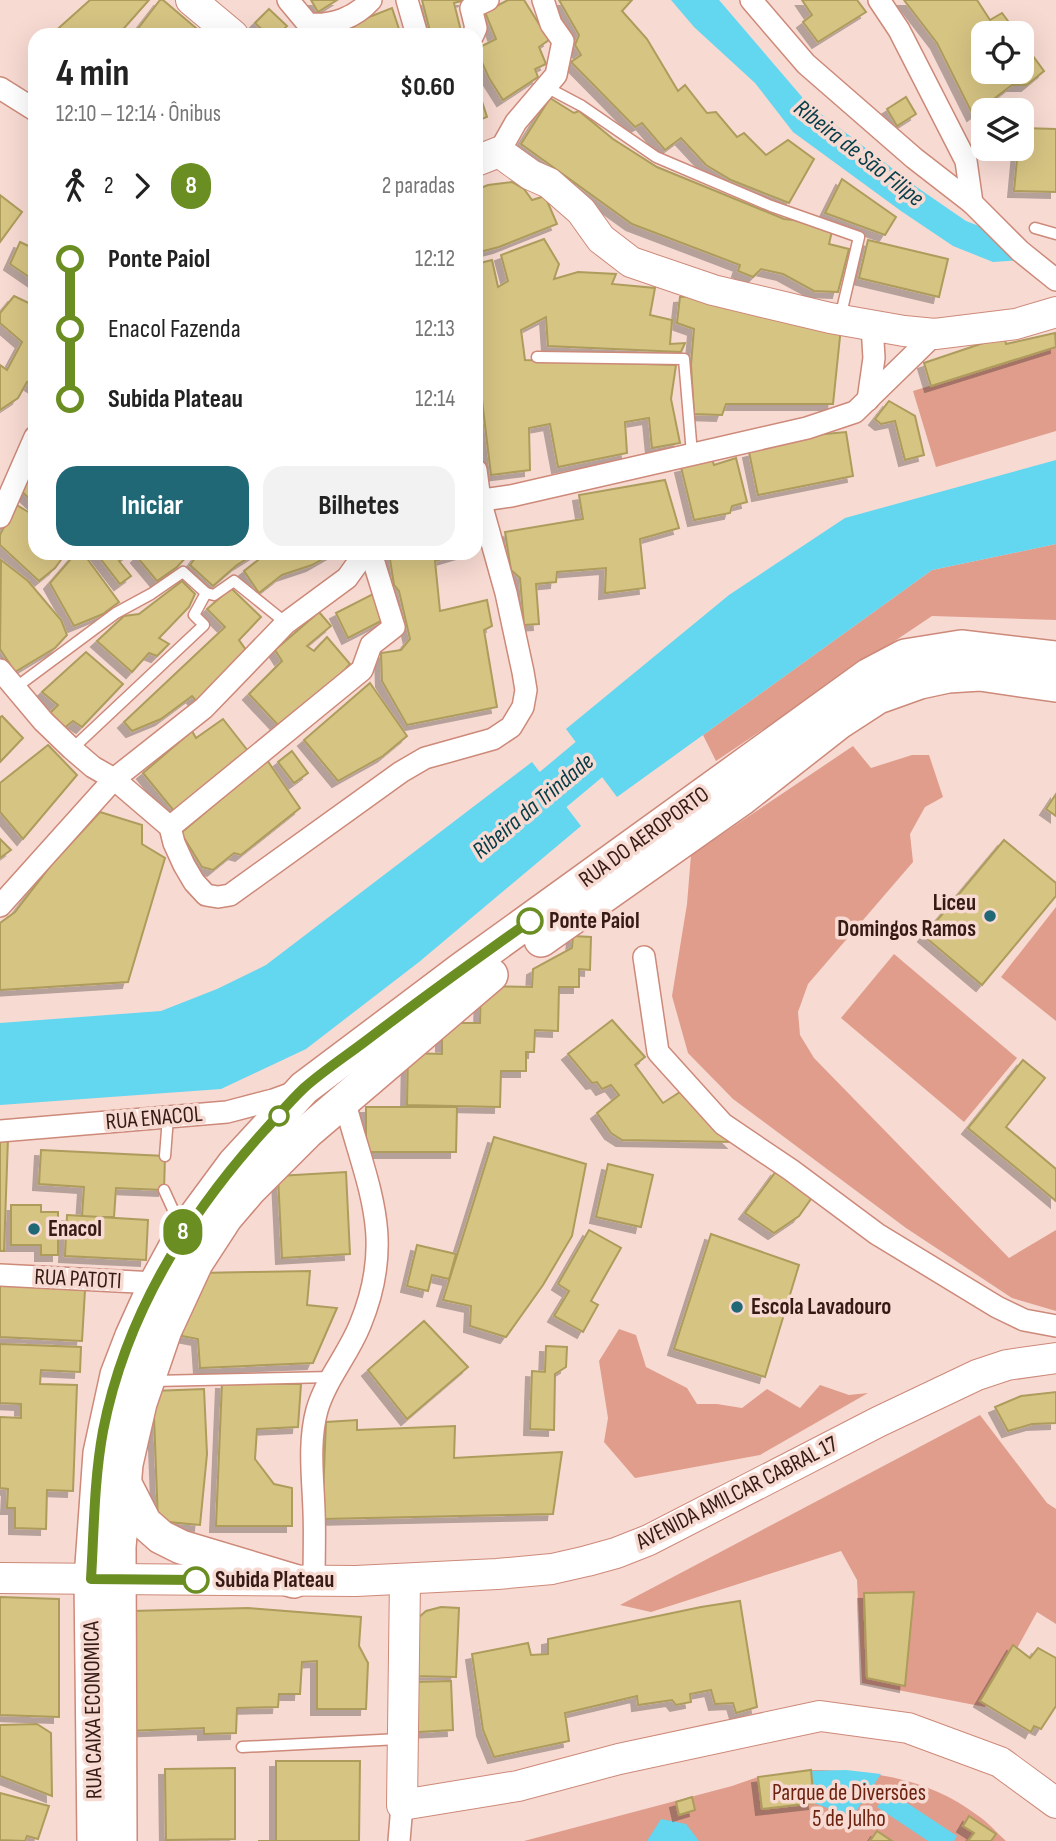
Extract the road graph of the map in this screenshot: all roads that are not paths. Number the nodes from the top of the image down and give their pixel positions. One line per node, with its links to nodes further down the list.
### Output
1 (191, 0): 9 (street)
2 (288, 0): 3 (street)
3 (371, 0)
4 (407, 0): 10 (street)
5 (488, 0): 11 (street)
6 (543, 0): 12 (street)
7 (751, 0): 16 (street)
8 (879, 0): 16 (street)
9 (225, 28)
10 (415, 28)
11 (476, 28)
12 (547, 87): 15 (street); 21 (lane)
13 (0, 88): 14 (street)
14 (28, 106)
15 (488, 156): 21 (street)
16 (972, 203): 19 (street)
17 (1035, 229): 18 (lane)
18 (1056, 234)
19 (1056, 280)
20 (1056, 312): 23 (street)
21 (840, 320): 22 (street)
22 (872, 325): 23 (street); 25 (street)
23 (935, 334): 25 (street)
24 (537, 357): 27 (lane)
25 (868, 400): 27 (street)
26 (28, 454): 29 (street)
27 (692, 454): 28 (street)
28 (483, 500)
29 (0, 517)
30 (483, 517): 41 (street)
31 (360, 560): 34 (street)
32 (374, 560): 41 (street)
33 (206, 593): 34 (lane); 38 (lane); 39 (lane)
34 (286, 623): 40 (street)
35 (1056, 658): 44 (main road, RUA DO AEROPORTO)
36 (0, 670): 38 (street)
37 (1056, 685): 45 (main road, RUA DO AEROPORTO)
38 (7, 694): 39 (street)
39 (72, 749): 40 (street)
40 (114, 779): 41 (street); 42 (street)
41 (170, 827)
42 (0, 906)
43 (644, 957): 53 (street)
44 (304, 1088): 46 (street, RUA ENACOL); 50 (main road, RUA DO AEROPORTO)
45 (344, 1099): 55 (street); 56 (main road, RUA DO AEROPORTO)
46 (168, 1117): 47 (street, RUA ENACOL); 48 (lane)
47 (0, 1131)
48 (165, 1156)
49 (164, 1190): 50 (lane)
50 (183, 1233): 52 (main road, RUA DO AEROPORTO)
51 (0, 1275): 52 (street, RUA PATOTI)
52 (156, 1283): 59 (main road, RUA DO AEROPORTO)
53 (1056, 1326)
54 (1056, 1358): 60 (street, AVENIDA AMILCAR CABRAL 17)
55 (332, 1377): 56 (lane); 61 (street)
56 (146, 1381): 57 (main road, RUA DO AEROPORTO)
57 (125, 1483): 59 (main road, RUA DO AEROPORTO); 61 (main road)
58 (0, 1578): 59 (street, AVENIDA AMILCAR CABRAL 17)
59 (105, 1579): 61 (street, AVENIDA AMILCAR CABRAL 17); 66 (main road, RUA CAIXA ECONOMICA); 67 (main road)
60 (405, 1579): 61 (street, AVENIDA AMILCAR CABRAL 17); 62 (street)
61 (304, 1580)
62 (402, 1739): 63 (lane); 65 (street)
63 (242, 1747)
64 (1056, 1803): 65 (street)
65 (402, 1805): 68 (street)
66 (94, 1841)
67 (120, 1841)
68 (399, 1841)

